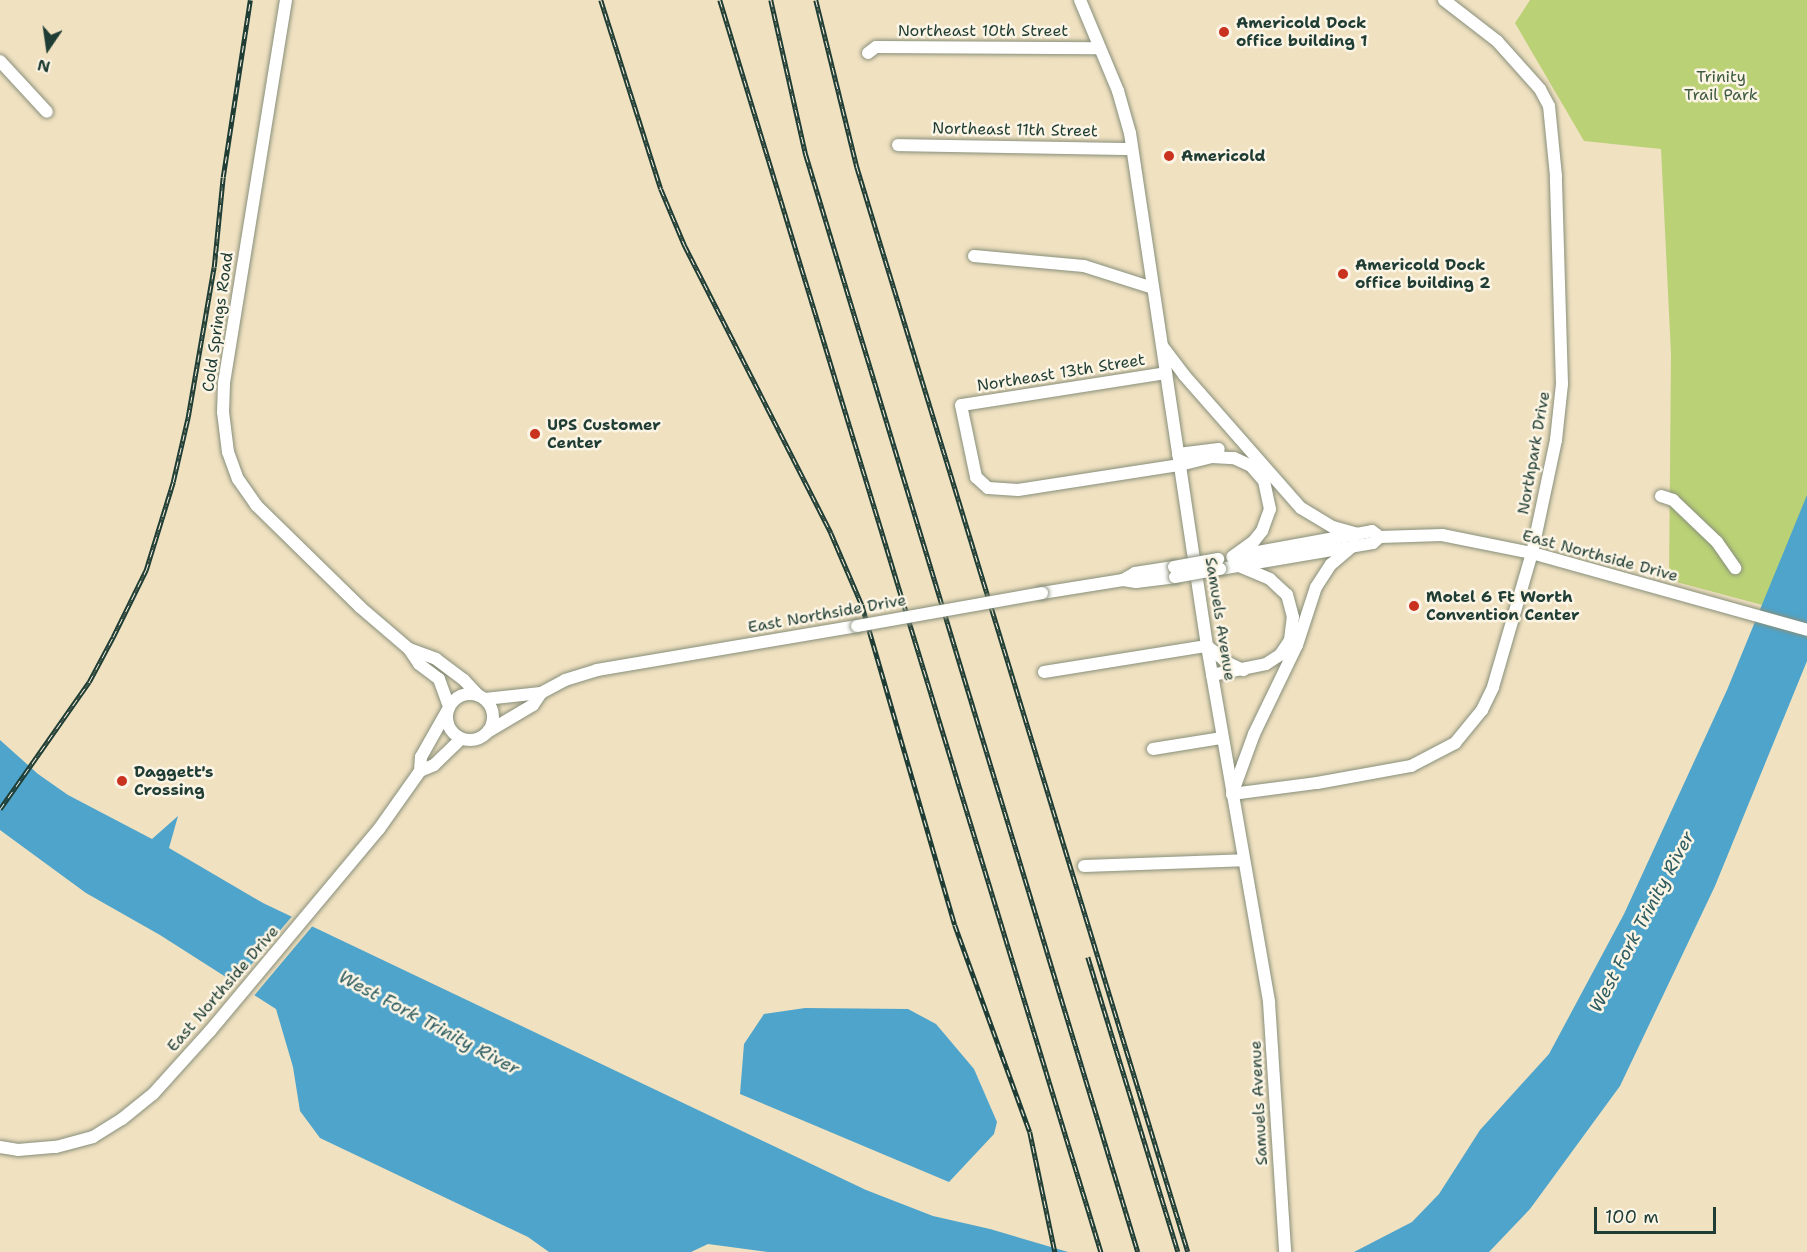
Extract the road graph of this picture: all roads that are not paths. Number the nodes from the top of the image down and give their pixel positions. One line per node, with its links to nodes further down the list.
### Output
1 (286, 0): 25 (street, Cold Springs Road)
2 (1080, 0): 4 (street, Samuels Avenue)
3 (1444, 0): 20 (street, Northpark Drive)
4 (1100, 48): 5 (street, Northeast 10th Street); 9 (street, Samuels Avenue)
5 (868, 53)
6 (0, 61): 7 (street)
7 (47, 112)
8 (898, 145): 9 (street, Northeast 11th Street)
9 (1132, 149): 11 (street, Samuels Avenue)
10 (974, 256): 11 (street)
11 (1153, 288): 12 (street, Samuels Avenue)
12 (1162, 344): 13 (street, Samuels Avenue); 14 (street)
13 (1166, 373): 16 (street, Samuels Avenue); 16 (street, Northeast 13th Street)
14 (1252, 454): 16 (street); 19 (street)
15 (1206, 458): 16 (street); 17 (street); 21 (street)
16 (1179, 459): 17 (street, Samuels Avenue)
17 (1184, 491): 24 (street, Samuels Avenue)
18 (1661, 495): 22 (street)
19 (1356, 540): 20 (street, East Northside Drive); 21 (street, East Northside Drive); 26 (street)
20 (1532, 554): 23 (street, East Northside Drive); 38 (street, Northpark Drive)
21 (1235, 561): 27 (street); 30 (street, East Northside Drive, bridge)
22 (1735, 568)
23 (1807, 630)
24 (1207, 646): 27 (street); 28 (street); 29 (street, Samuels Avenue)
25 (409, 649): 31 (street, Cold Springs Road); 32 (street, Cold Springs Road)
26 (1287, 663): 29 (street); 38 (street)
27 (1243, 670): 29 (street)
28 (1044, 672)
29 (1212, 679): 34 (street, Samuels Avenue)
30 (541, 693): 31 (street, East Northside Drive); 33 (street, East Northside Drive)
31 (481, 697): 32 (street); 33 (street)
32 (448, 709): 35 (street); 37 (street, East Northside Drive)
33 (489, 731): 35 (street)
34 (1222, 738): 36 (street); 38 (street, Samuels Avenue)
35 (461, 739): 37 (street, East Northside Drive)
36 (1153, 749)
37 (420, 771): 41 (street, East Northside Drive)
38 (1232, 794): 39 (street, Samuels Avenue)
39 (1244, 860): 40 (street); 42 (street, Samuels Avenue)
40 (1084, 866)
41 (0, 1147)
42 (1285, 1252)

